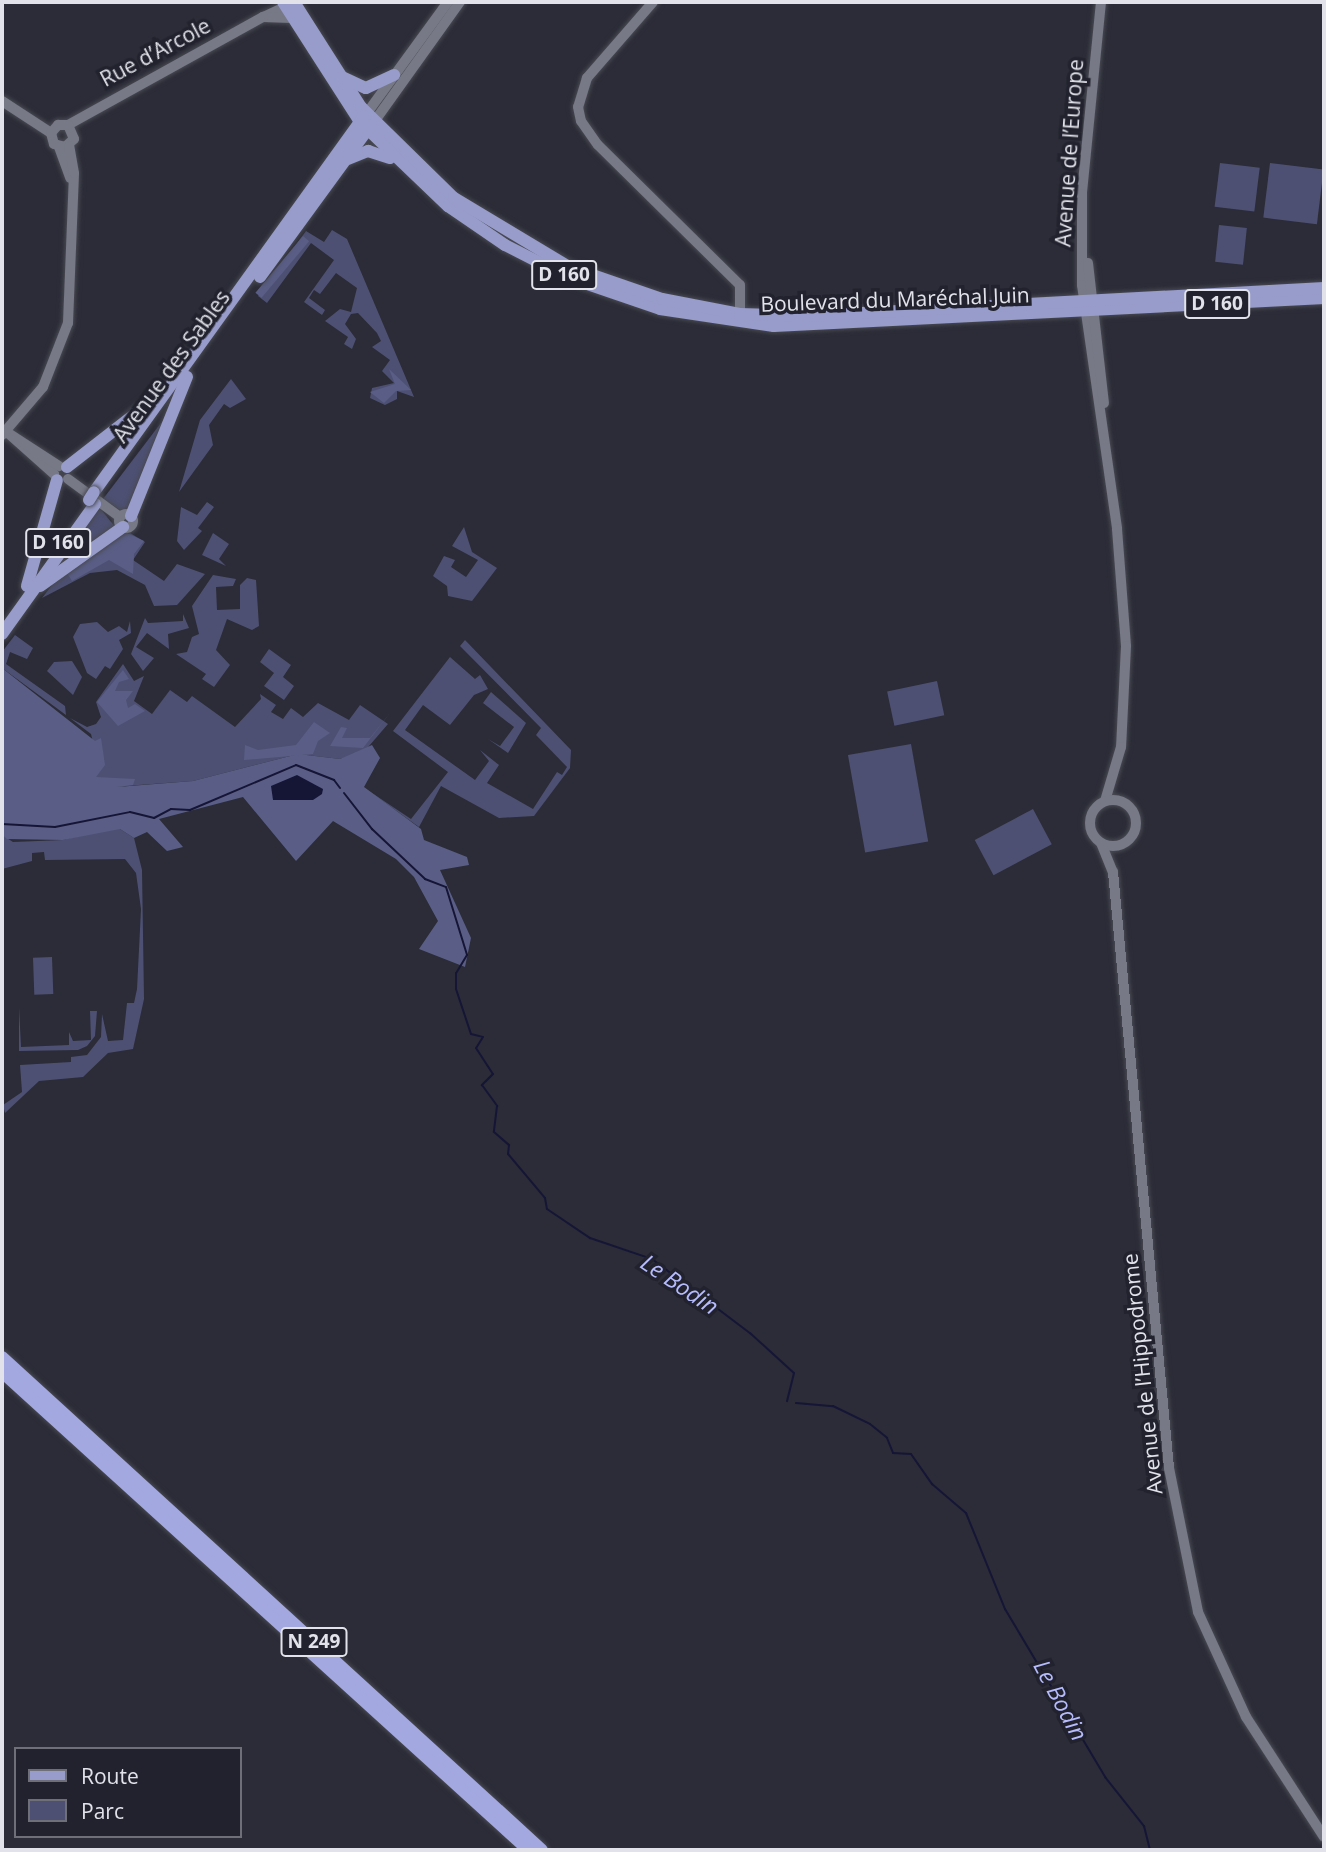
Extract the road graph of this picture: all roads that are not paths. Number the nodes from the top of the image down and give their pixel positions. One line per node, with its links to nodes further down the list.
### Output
1 (448, 2): 9 (main road)
2 (460, 2): 11 (main road)
3 (653, 2): 20 (street)
4 (1101, 2): 19 (main road, Avenue de l’Europe)
5 (1107, 2): 19 (main road, Avenue de l’Europe)
6 (290, 7): 7 (street, Rue d’Arcole); 7 (street); 8 (main road); 11 (main road)
7 (263, 17): 12 (street, Rue d’Arcole)
8 (334, 70): 9 (main road); 11 (main road)
9 (394, 75): 11 (main road)
10 (2, 101): 13 (street)
11 (367, 122): 15 (main road, Avenue des Sables / D 160); 16 (main road, Boulevard du Maréchal Juin / D 160); 20 (main road, Boulevard du Maréchal Juin / D 160); 22 (main road, Avenue des Sables / D 160)
12 (68, 125): 13 (street, Rue d’Arcole); 14 (street)
13 (51, 133): 14 (street)
14 (64, 146): 23 (street)
15 (345, 161): 16 (main road); 21 (main road, Avenue des Sables / D 160)
16 (398, 162): 20 (main road, Boulevard du Maréchal Juin / D 160)
17 (1324, 288): 19 (main road, D 160)
18 (1324, 298): 19 (main road, D 160)
19 (1088, 305): 20 (main road, Boulevard du Maréchal Juin / D 160); 30 (main road)
20 (740, 318)
21 (187, 377): 25 (main road, Avenue des Sables / D 160); 26 (main road)
22 (171, 386): 24 (main road); 25 (main road, Avenue des Sables / D 160)
23 (5, 434): 24 (street)
24 (61, 473): 26 (street); 27 (main road)
25 (95, 498): 27 (main road, Avenue des Sables / D 160)
26 (124, 520): 27 (main road)
27 (30, 588): 28 (main road, Avenue des Sables / D 160); 29 (main road, Avenue des Sables / D 160)
28 (2, 620)
29 (2, 634)
30 (1119, 758): 31 (main road); 32 (main road)
31 (1105, 801): 32 (main road); 33 (main road)
32 (1126, 804): 34 (main road)
33 (1101, 843): 34 (main road); 35 (main road, Avenue de l’Hippodrome)
34 (1121, 844): 35 (main road, Avenue de l’Hippodrome)
35 (1113, 872): 38 (main road, Avenue de l’Hippodrome)
36 (2, 1357): 40 (highway, N 249)
37 (2, 1372): 39 (highway, N 249)
38 (1324, 1837)
39 (528, 1850)
40 (542, 1850)

